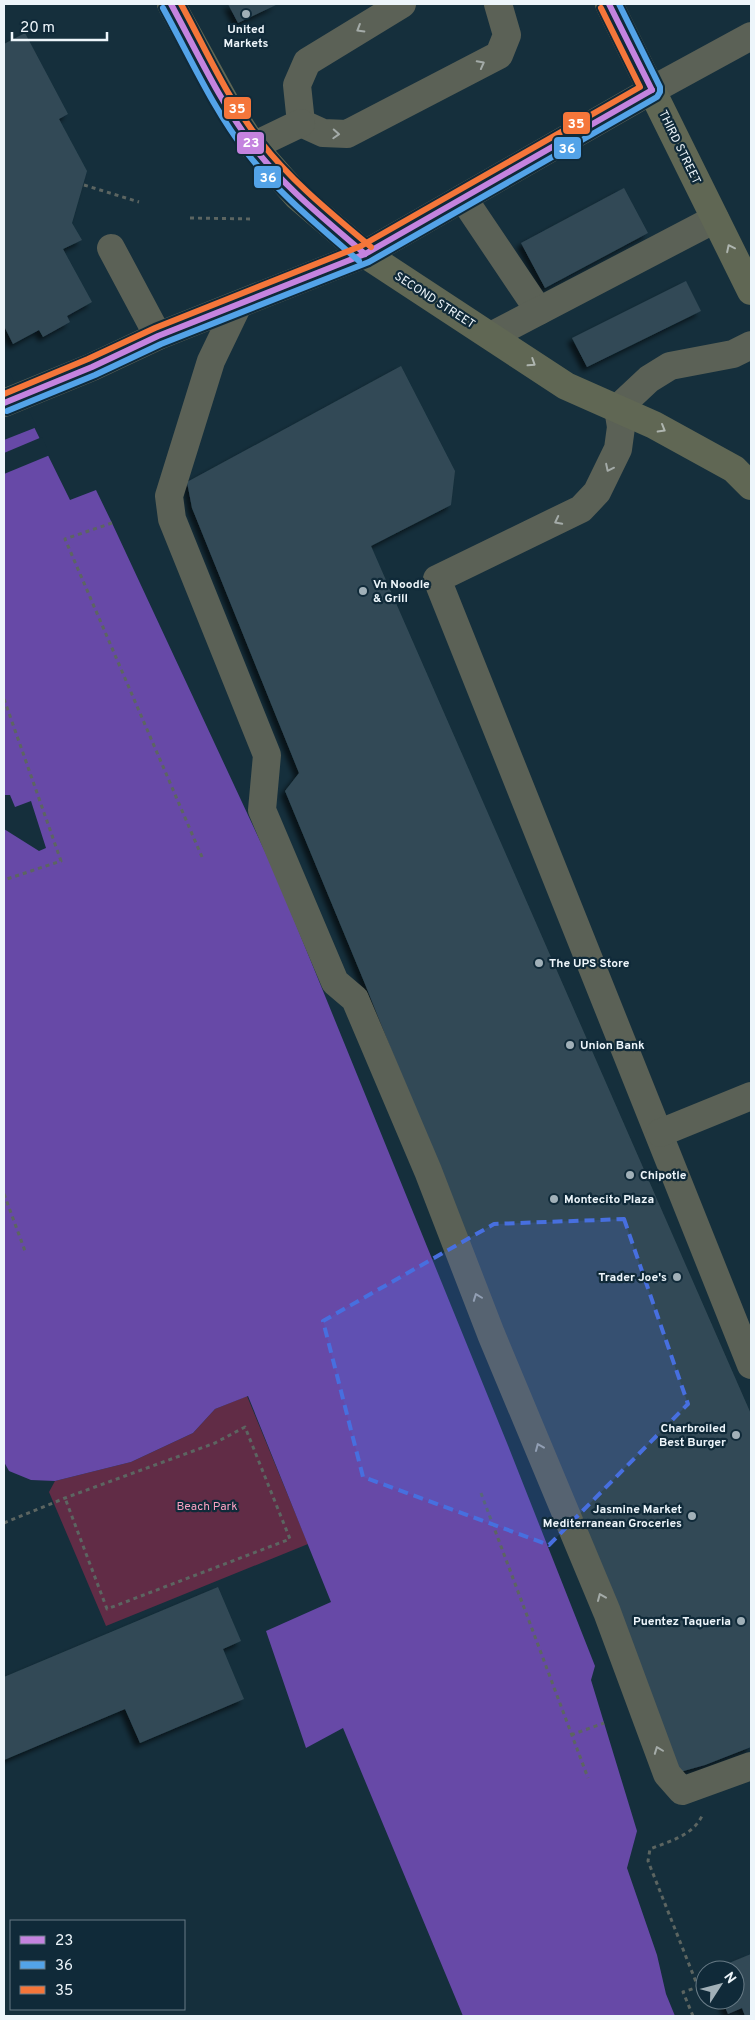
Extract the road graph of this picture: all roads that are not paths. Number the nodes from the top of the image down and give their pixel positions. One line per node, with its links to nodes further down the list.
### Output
1 (171, 4): 8 (main road, SECOND STREET)
2 (402, 4): 7 (street, one-way to 7)
3 (498, 4): 7 (street, one-way to 3)
4 (609, 4): 6 (main road, THIRD STREET)
5 (751, 36): 6 (street)
6 (652, 90): 9 (street); 10 (main road, THIRD STREET)
7 (302, 123): 8 (street)
8 (253, 146): 12 (main road, SECOND STREET)
9 (463, 198): 12 (street); 15 (street)
10 (716, 219): 13 (main road, THIRD STREET, one-way to 10); 15 (street)
11 (111, 248): 16 (street)
12 (365, 254): 14 (street); 17 (main road, SECOND STREET)
13 (750, 286)
14 (238, 305): 16 (street); 25 (street, one-way to 14)
15 (539, 311): 17 (street)
16 (158, 336): 19 (street)
17 (491, 336): 20 (main road, SECOND STREET, one-way to 20)
18 (751, 346): 20 (street)
19 (4, 403)
20 (618, 408): 21 (main road, SECOND STREET, one-way to 21); 23 (street, one-way to 23)
21 (742, 478)
22 (751, 1096): 23 (street)
23 (660, 1133): 24 (street)
24 (751, 1365)
25 (751, 1766)

